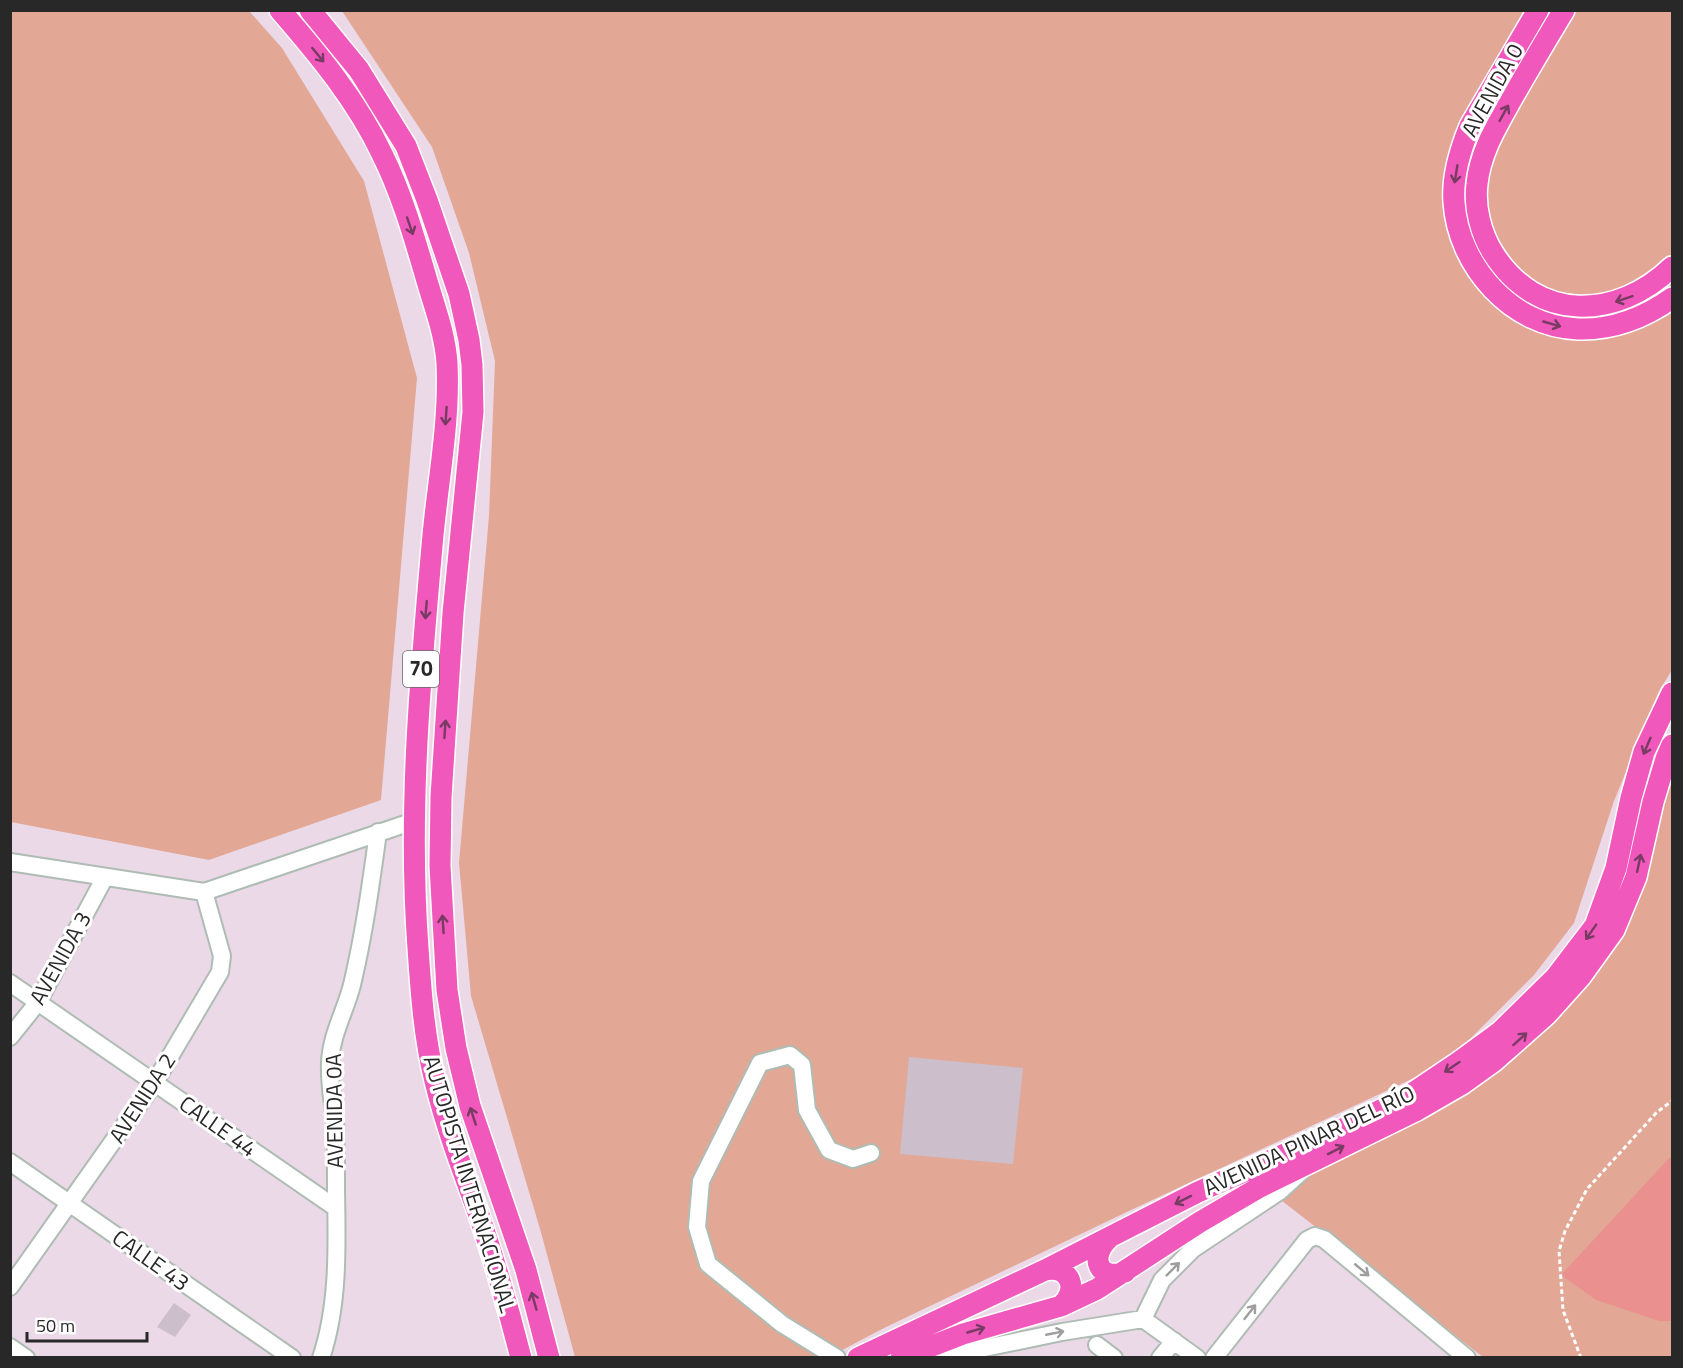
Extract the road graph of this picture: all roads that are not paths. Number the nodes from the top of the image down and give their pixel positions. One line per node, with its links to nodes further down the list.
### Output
1 (280, 10): 9 (main road, AUTOPISTA INTERNACIONAL / 70, one-way to 9)
2 (310, 10): 36 (main road, AUTOPISTA INTERNACIONAL / 70, one-way to 2)
3 (1538, 10): 6 (main road, AVENIDA 0, one-way to 6)
4 (1564, 10): 5 (main road, AVENIDA 0, one-way to 4)
5 (1672, 267)
6 (1672, 298)
7 (1672, 693): 23 (main road, AVENIDA PINAR DEL RÍO, one-way to 23)
8 (1672, 745): 20 (main road, AVENIDA PINAR DEL RÍO, one-way to 8)
9 (414, 821): 10 (street); 35 (main road, AUTOPISTA INTERNACIONAL / 70)
10 (378, 832): 13 (street); 22 (street, AVENIDA 0A)
11 (10, 862): 12 (street)
12 (105, 877): 13 (street); 15 (street, AVENIDA 3)
13 (204, 892): 17 (street, AVENIDA 2)
14 (10, 983): 15 (street, CALLE 44)
15 (38, 1002): 16 (street, AVENIDA 3); 17 (street, CALLE 44)
16 (10, 1037)
17 (155, 1082): 21 (street, AVENIDA 2); 22 (street, CALLE 44)
18 (871, 1153): 37 (street)
19 (10, 1162): 21 (street, CALLE 43)
20 (1310, 1163): 25 (main road, AVENIDA PINAR DEL RÍO); 28 (street, one-way to 20)
21 (70, 1203): 26 (street, AVENIDA 2); 33 (street, CALLE 43)
22 (336, 1208): 34 (street, AVENIDA 0A)
23 (1109, 1238): 24 (main road, AVENIDA PINAR DEL RÍO); 25 (main road)
24 (1045, 1270): 27 (main road); 38 (main road, AVENIDA PINAR DEL RÍO)
25 (1125, 1272): 27 (main road, AVENIDA PINAR DEL RÍO)
26 (10, 1287)
27 (1061, 1306): 39 (main road, AVENIDA PINAR DEL RÍO, one-way to 27)
28 (1143, 1319): 29 (street); 40 (street, one-way to 28)
29 (1174, 1341): 42 (street); 43 (street)
30 (1097, 1345): 41 (street)
31 (10, 1347): 32 (street)
32 (26, 1358)
33 (291, 1358)
34 (321, 1358)
35 (521, 1358)
36 (549, 1358)
37 (837, 1358)
38 (858, 1358)
39 (901, 1358)
40 (936, 1358)
41 (1114, 1358)
42 (1160, 1358)
43 (1197, 1358)
44 (1214, 1358): 45 (street, one-way to 45)
45 (1467, 1358)

